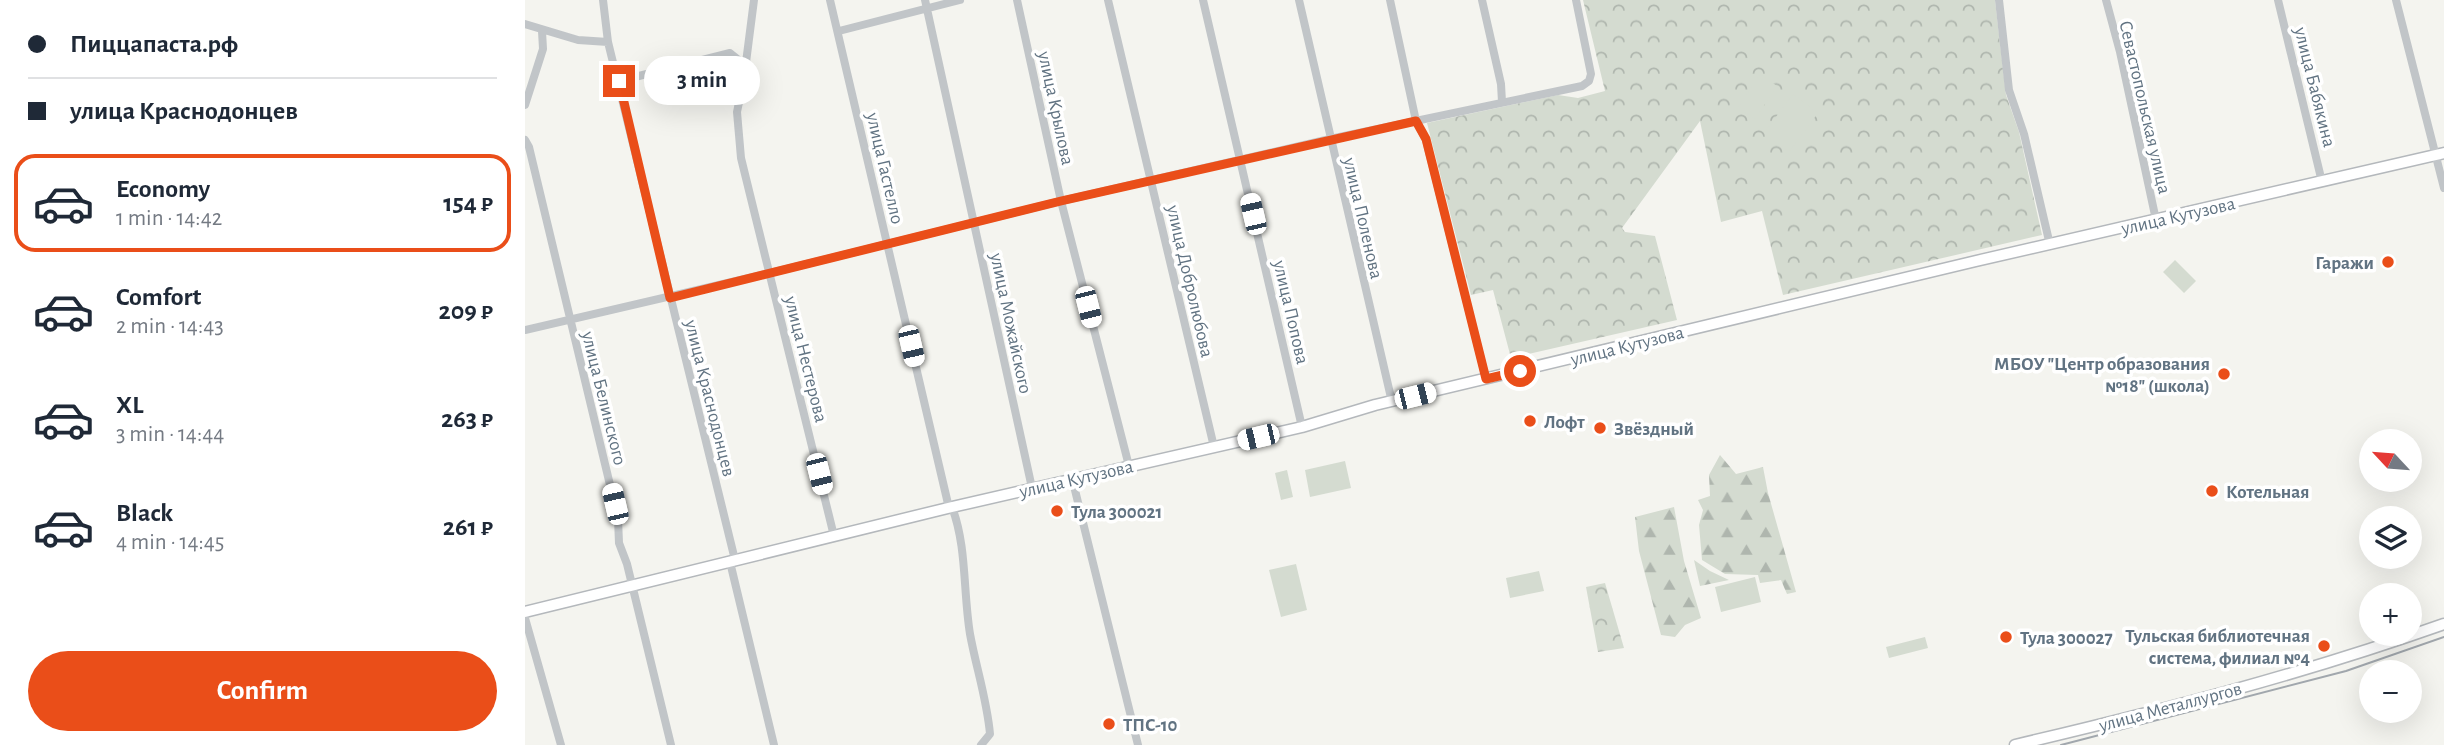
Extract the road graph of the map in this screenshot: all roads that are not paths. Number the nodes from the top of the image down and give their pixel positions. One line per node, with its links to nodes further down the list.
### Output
1 (603, 0): 20 (street, улица Краснодонцев)
2 (754, 0): 21 (street, улица Нестерова)
3 (830, 0): 19 (street, улица Гастелло)
4 (960, 0): 16 (street)
5 (1017, 0): 33 (street, улица Крылова)
6 (1108, 0): 30 (street, улица Добролюбова)
7 (1203, 0): 29 (street, улица Попова)
8 (1299, 0): 26 (street, улица Поленова)
9 (1390, 0): 25 (street)
10 (1482, 0): 23 (street)
11 (1576, 0): 23 (street)
12 (1999, 0): 37 (street)
13 (2106, 0): 34 (street, Севастопольская улица)
14 (2278, 0): 31 (street, улица Бабякина)
15 (2396, 0): 28 (street)
16 (926, 5): 19 (street); 35 (street, улица Можайского)
17 (525, 24): 18 (street)
18 (542, 31): 20 (street); 24 (street)
19 (839, 31): 36 (street, улица Гастелло)
20 (608, 41): 22 (street, улица Краснодонцев)
21 (745, 65): 22 (street); 38 (street, улица Нестерова)
22 (619, 81): 39 (street, улица Краснодонцев)
23 (1502, 102): 25 (street)
24 (525, 105)
25 (1416, 121): 26 (street); 42 (street)
26 (1330, 139): 29 (street); 43 (street, улица Поленова)
27 (525, 140): 40 (street, улица Белинского)
28 (2439, 154): 31 (main road, улица Кутузова); 32 (street)
29 (1241, 161): 30 (street); 44 (street, улица Попова)
30 (1152, 181): 33 (street); 45 (street, улица Добролюбова)
31 (2322, 182): 34 (main road, улица Кутузова)
32 (2444, 188)
33 (1061, 201): 35 (street); 46 (street, улица Крылова)
34 (2156, 220): 37 (main road, улица Кутузова)
35 (975, 223): 36 (street); 48 (street, улица Можайского)
36 (887, 244): 38 (street); 49 (street, улица Гастелло)
37 (2050, 245): 42 (main road, улица Кутузова)
38 (770, 273): 39 (street); 50 (street, улица Нестерова)
39 (670, 298): 40 (street); 51 (street, улица Краснодонцев)
40 (570, 319): 41 (street); 52 (street, улица Белинского)
41 (525, 330)
42 (1486, 379): 43 (main road, улица Кутузова)
43 (1392, 402): 44 (main road, улица Кутузова)
44 (1302, 427): 45 (main road, улица Кутузова)
45 (1214, 447): 46 (main road, улица Кутузова)
46 (1129, 466): 47 (main road, улица Кутузова)
47 (1072, 478): 48 (main road, улица Кутузова); 60 (street)
48 (1032, 488): 49 (main road, улица Кутузова)
49 (951, 507): 50 (main road, улица Кутузова); 59 (street, улица Гастелло)
50 (834, 536): 51 (main road, улица Кутузова)
51 (733, 561): 52 (main road, улица Кутузова); 58 (street, улица Краснодонцев)
52 (631, 586): 53 (main road, улица Кутузова); 57 (street, улица Белинского)
53 (525, 612)
54 (525, 618): 56 (street)
55 (2444, 624): 61 (main road, улица Металлургов)
56 (561, 745)
57 (671, 745)
58 (774, 745)
59 (982, 745)
60 (1138, 745)
61 (2015, 745)

